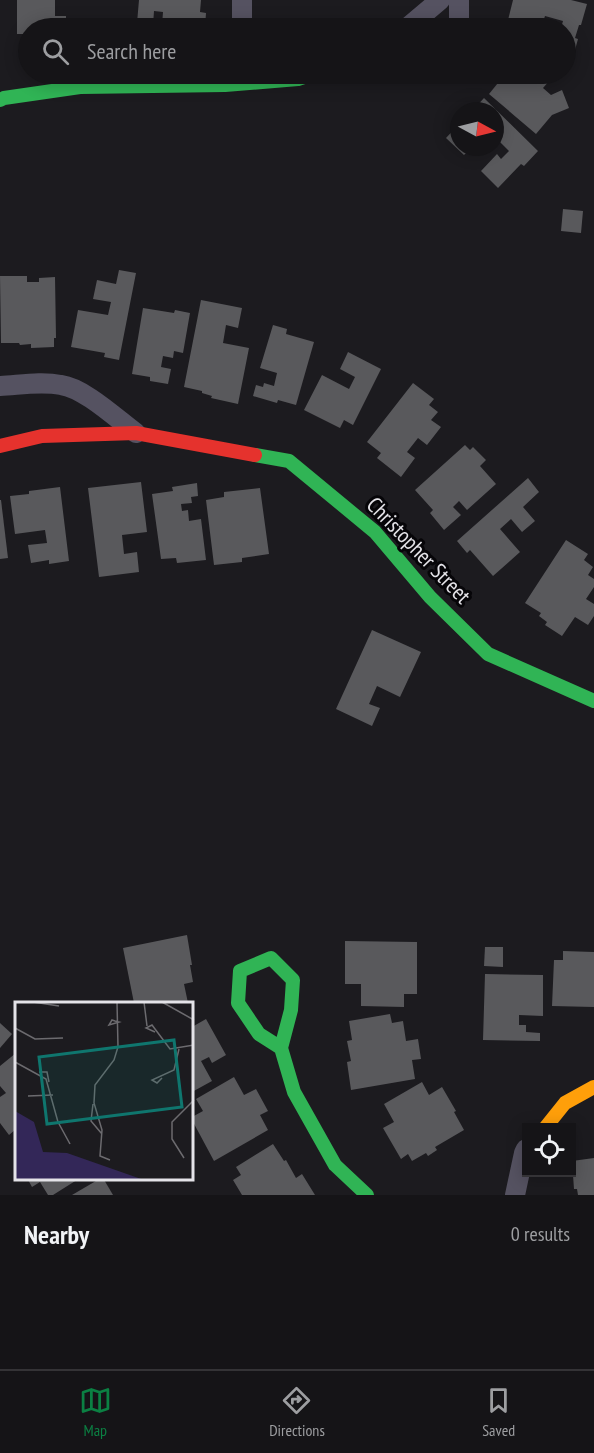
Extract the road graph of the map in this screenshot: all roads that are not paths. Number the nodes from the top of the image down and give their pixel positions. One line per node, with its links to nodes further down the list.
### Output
1 (242, 0): 4 (street)
2 (440, 0): 5 (street)
3 (459, 0): 6 (street)
4 (242, 18)
5 (418, 18)
6 (459, 18)
7 (134, 84): 8 (street)
8 (0, 100)
9 (0, 386): 10 (street, Christopher Street)
10 (136, 433): 11 (street, Christopher Street); 12 (street, Christopher Street)
11 (0, 446)
12 (594, 701)
13 (280, 1048): 13 (street); 17 (street)
14 (594, 1087): 15 (street)
15 (548, 1123)
16 (522, 1161): 18 (street)
17 (367, 1195)
18 (514, 1195)

